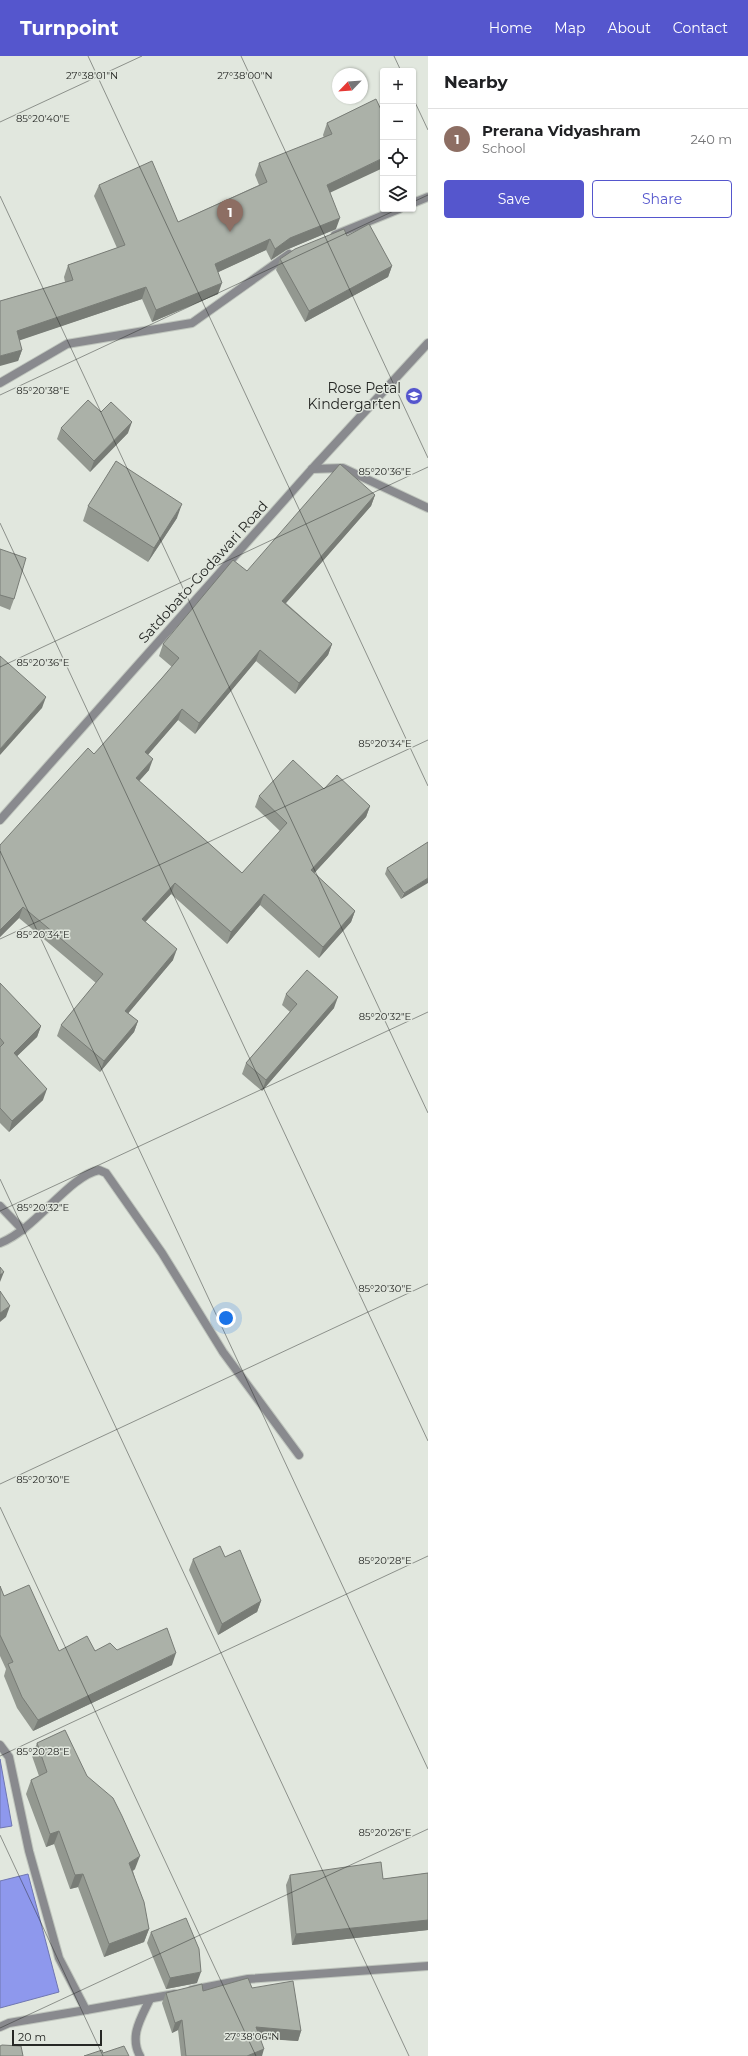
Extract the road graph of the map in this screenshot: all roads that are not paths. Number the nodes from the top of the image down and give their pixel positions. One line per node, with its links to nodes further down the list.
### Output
1 (428, 197): 2 (street)
2 (416, 202)
3 (392, 212): 4 (street)
4 (325, 239)
5 (296, 252): 7 (street)
6 (428, 343): 8 (street, Satdobato-Godawari Road)
7 (0, 382)
8 (312, 469): 9 (street); 10 (street, Satdobato-Godawari Road)
9 (428, 508)
10 (0, 820)
11 (0, 1206): 12 (street)
12 (23, 1230): 13 (street); 14 (street)
13 (0, 1243)
14 (300, 1455)
15 (0, 1745): 18 (street)
16 (428, 1966): 17 (street)
17 (150, 1999): 18 (street); 20 (street)
18 (86, 2010): 19 (street)
19 (0, 2027)
20 (140, 2056)

